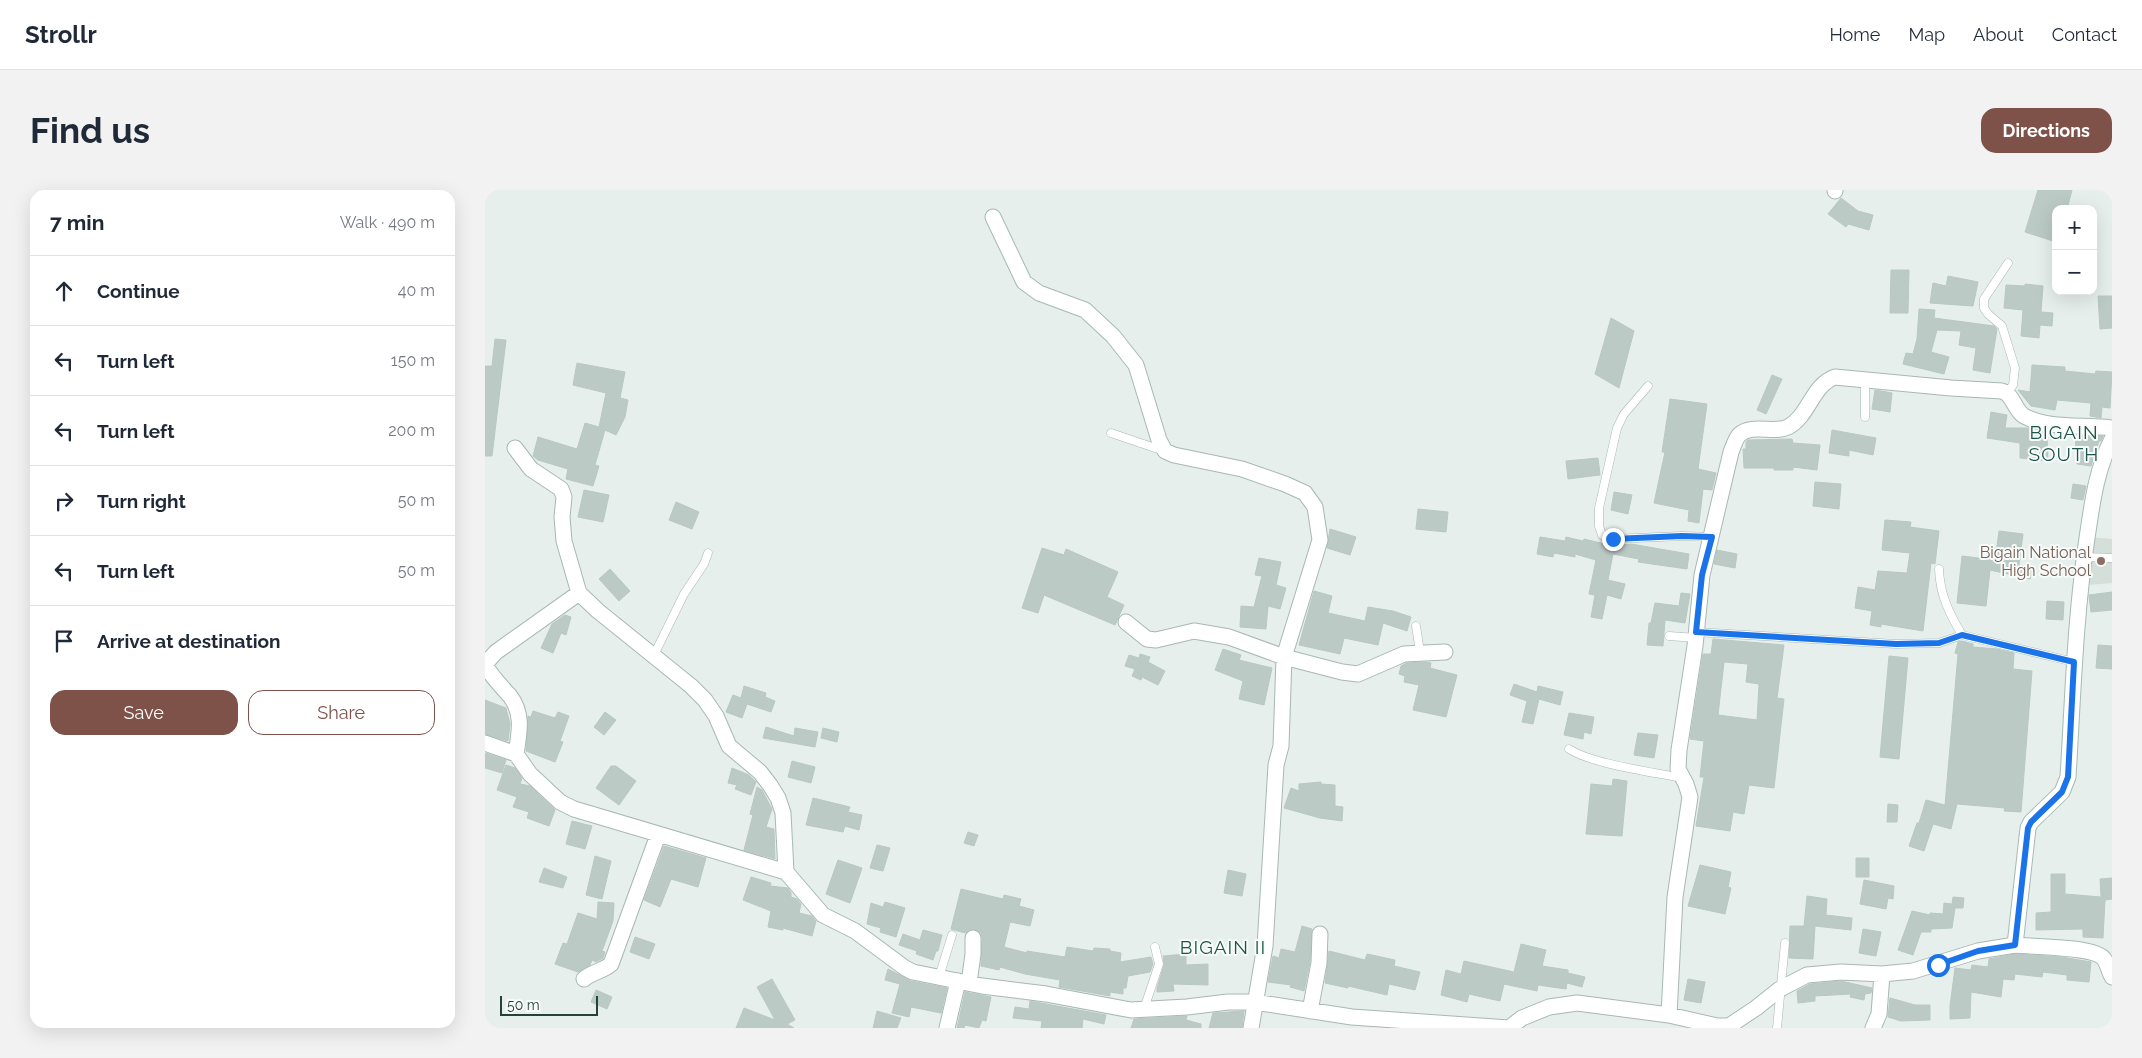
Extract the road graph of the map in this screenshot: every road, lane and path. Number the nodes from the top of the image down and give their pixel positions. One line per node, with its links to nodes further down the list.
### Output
1 (993, 217): 11 (street)
2 (2008, 263): 5 (lane)
3 (1865, 380): 5 (street); 6 (lane); 12 (street)
4 (1648, 386): 12 (lane)
5 (2007, 393): 7 (street)
6 (1865, 417)
7 (2112, 428)
8 (1111, 432): 11 (lane)
9 (2112, 439): 14 (street)
10 (515, 448): 17 (street)
11 (1165, 451): 26 (street)
12 (1712, 537): 20 (street)
13 (707, 553): 25 (lane)
14 (2084, 557): 15 (lane); 27 (street)
15 (2112, 558)
16 (1939, 569): 21 (lane)
17 (579, 593): 25 (street); 28 (street)
18 (1126, 622): 26 (street)
19 (1416, 626): 23 (lane)
20 (1696, 635): 21 (lane); 22 (lane); 32 (street)
21 (1962, 635): 27 (lane)
22 (1669, 636)
23 (1420, 652): 24 (street); 26 (street)
24 (1445, 652)
25 (654, 655): 34 (street)
26 (1284, 657): 47 (street)
27 (2074, 662): 39 (street)
28 (485, 664): 31 (street)
29 (485, 743): 31 (street)
30 (1569, 749): 32 (lane)
31 (516, 754): 33 (street)
32 (1681, 778): 50 (street)
33 (658, 835): 34 (street); 44 (street)
34 (786, 872): 42 (street)
35 (1320, 934): 49 (street)
36 (952, 935): 42 (lane)
37 (973, 938): 45 (street)
38 (1785, 943): 46 (lane)
39 (2015, 945): 41 (street); 43 (street)
40 (1155, 947): 48 (lane)
41 (1882, 974): 46 (street); 57 (street)
42 (939, 977): 45 (street)
43 (2112, 977)
44 (584, 979)
45 (963, 982): 48 (street); 53 (street)
46 (1780, 989): 50 (street); 56 (lane)
47 (1254, 1002): 48 (street); 49 (street); 54 (street)
48 (1144, 1009)
49 (1310, 1011): 51 (street)
50 (1669, 1015): 55 (street)
51 (1331, 1021): 52 (street)
52 (1396, 1024): 55 (street)
53 (947, 1028)
54 (1251, 1028)
55 (1511, 1028)
56 (1777, 1028)
57 (1873, 1028)

